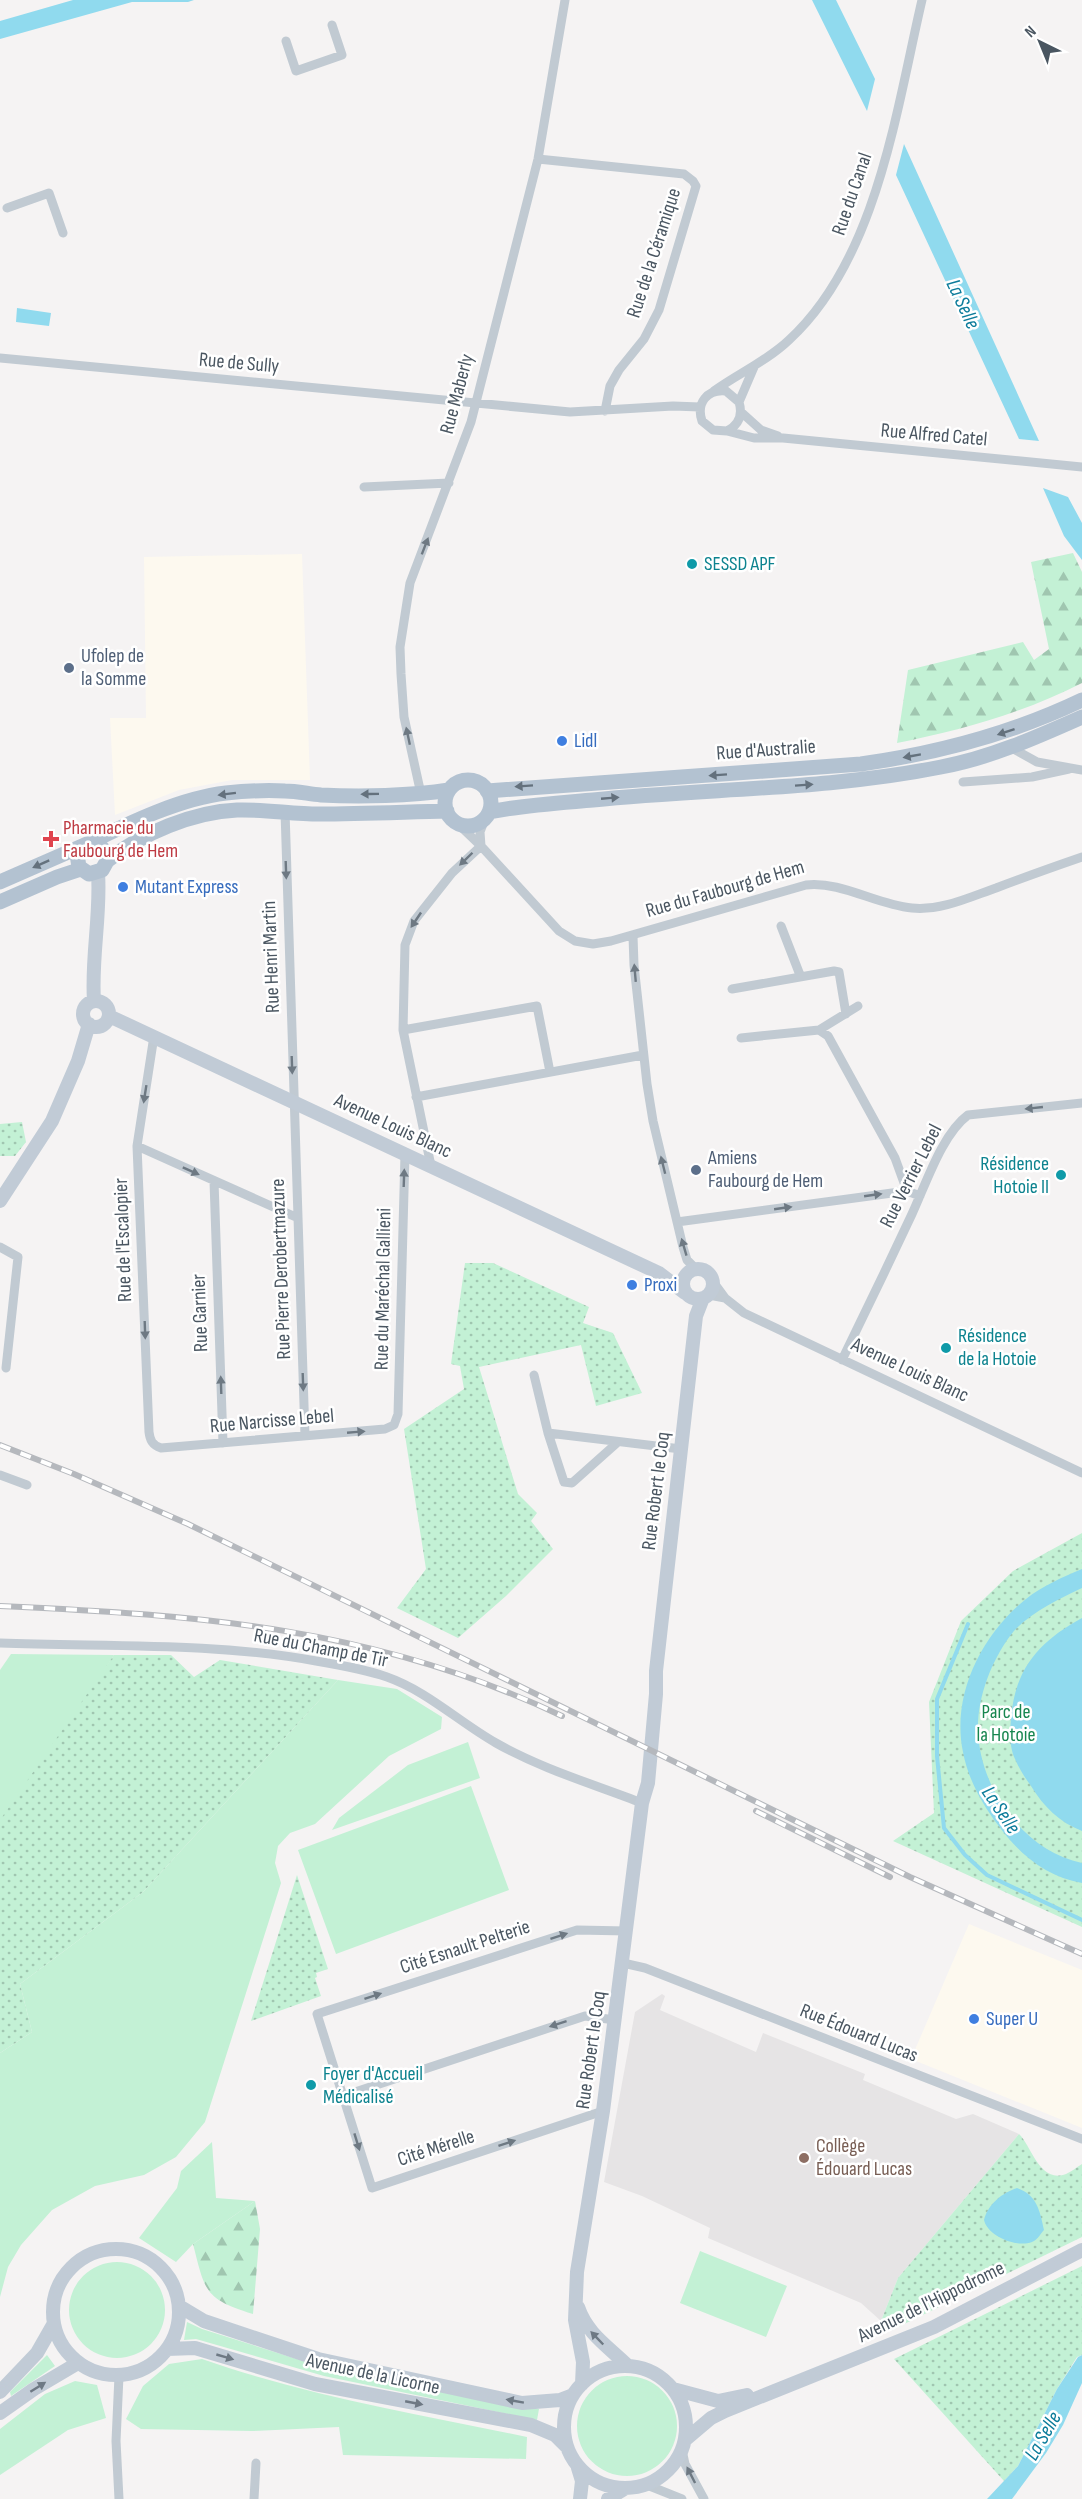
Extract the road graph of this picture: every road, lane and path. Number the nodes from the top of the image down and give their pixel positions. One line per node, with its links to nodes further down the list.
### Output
1 (565, 0): 5 (street, Rue Maberly)
2 (922, 0): 9 (street, Rue du Canal)
3 (332, 25): 4 (street)
4 (286, 41)
5 (538, 159): 11 (street, Rue Maberly); 14 (street, Rue de la Céramique)
6 (7, 208): 7 (street)
7 (63, 233)
8 (0, 358): 11 (street, Rue de Sully)
9 (754, 367): 10 (street, Rue du Canal); 13 (street, Rue du Canal)
10 (714, 391): 12 (street); 13 (street)
11 (474, 402): 14 (street); 18 (street, Rue Maberly)
12 (700, 407): 14 (street); 15 (street)
13 (740, 407): 15 (street); 16 (street, Rue Alfred Catel)
14 (605, 411)
15 (727, 430): 16 (street, Rue Alfred Catel)
16 (783, 438): 17 (street, Rue Alfred Catel)
17 (1082, 467)
18 (449, 483): 19 (street); 28 (street, Rue Maberly, one-way to 18)
19 (364, 487)
20 (1082, 700): 27 (main road, Rue d'Australie, one-way to 27)
21 (1082, 717): 22 (main road, Rue d'Australie)
22 (1010, 747): 23 (street); 30 (main road, Rue d'Australie, one-way to 22)
23 (1069, 769): 24 (street); 25 (street)
24 (1082, 770)
25 (963, 782)
26 (449, 790): 27 (main road); 28 (main road); 31 (main road)
27 (487, 791): 30 (main road)
28 (421, 794): 32 (main road, one-way to 32)
29 (285, 812): 31 (main road); 35 (main road); 55 (street, Rue Henri Martin, one-way to 55)
30 (487, 816): 31 (main road); 33 (street)
31 (452, 817): 33 (street, Rue du Faubourg de Hem)
32 (85, 844): 35 (main road); 36 (main road); 37 (main road, one-way to 37)
33 (481, 846): 40 (street, Rue du Faubourg de Hem); 48 (street, one-way to 48)
34 (1082, 857): 40 (street, Rue du Faubourg de Hem)
35 (102, 867): 36 (main road); 43 (main road)
36 (81, 869): 38 (main road)
37 (0, 882)
38 (0, 902)
39 (781, 926): 41 (street)
40 (633, 936): 52 (street, one-way to 40)
41 (800, 975): 42 (street); 45 (street)
42 (732, 989)
43 (94, 1001): 46 (main road); 47 (main road)
44 (858, 1006): 45 (street)
45 (846, 1014): 49 (street)
46 (108, 1016): 47 (main road); 50 (main road, Avenue Louis Blanc)
47 (89, 1024): 63 (main road)
48 (403, 1030): 53 (street); 54 (street)
49 (819, 1030): 51 (street); 61 (street)
50 (154, 1036): 55 (main road, Avenue Louis Blanc); 57 (street, Rue de l'Escalopier, one-way to 57)
51 (741, 1038)
52 (643, 1055): 53 (street); 65 (street, one-way to 52)
53 (550, 1072): 54 (street)
54 (416, 1097): 59 (street)
55 (294, 1101): 58 (main road, Avenue Louis Blanc); 64 (street, Rue Pierre Derobertmazure)
56 (1082, 1103): 62 (street, Rue Verrier Lebel, one-way to 62)
57 (137, 1146): 60 (street, one-way to 60); 78 (street, Rue de l'Escalopier, one-way to 78)
58 (405, 1154): 59 (main road, Avenue Louis Blanc); 73 (street, Rue du Maréchal Gallieni, one-way to 58)
59 (431, 1166): 68 (main road, Avenue Louis Blanc)
60 (214, 1181): 64 (street); 77 (street, Rue Garnier, one-way to 60)
61 (908, 1191): 62 (street); 65 (street, one-way to 61)
62 (920, 1196): 70 (street, Rue Verrier Lebel)
63 (0, 1201)
64 (297, 1218): 75 (street, Rue Pierre Derobertmazure, one-way to 75)
65 (677, 1222): 67 (street, one-way to 65)
66 (0, 1247): 71 (street)
67 (691, 1271): 68 (main road, Avenue Louis Blanc); 69 (main road, Rue Robert le Coq); 69 (main road)
68 (659, 1273): 69 (main road, Avenue Louis Blanc)
69 (700, 1293): 70 (street, Avenue Louis Blanc); 79 (main road, Rue Robert le Coq)
70 (842, 1360): 80 (street, Avenue Louis Blanc)
71 (6, 1368)
72 (534, 1375): 74 (street)
73 (394, 1425): 75 (street, Rue Narcisse Lebel, one-way to 73)
74 (548, 1433): 76 (street); 76 (street)
75 (305, 1436): 77 (street, Rue Narcisse Lebel)
76 (618, 1442): 79 (street)
77 (222, 1443): 78 (street, Rue Narcisse Lebel)
78 (153, 1444)
79 (681, 1449): 84 (main road, Rue Robert le Coq)
80 (1082, 1473)
81 (0, 1475): 82 (street)
82 (27, 1485)
83 (0, 1643): 84 (street, Rue du Champ de Tir)
84 (642, 1803): 85 (main road, Rue Robert le Coq)
85 (627, 1931): 86 (main road, Rue Robert le Coq); 88 (street, Cité Esnault Pelterie, one-way to 85)
86 (623, 1963): 87 (main road, Rue Robert le Coq); 90 (street, Rue Édouard Lucas)
87 (615, 2020): 88 (street, one-way to 88); 89 (main road, Rue Robert le Coq)
88 (343, 2096): 89 (street, Cité Mérelle, one-way to 89)
89 (603, 2111): 92 (main road, Rue Robert le Coq)
90 (1082, 2139)
91 (1082, 2250): 99 (main road, Avenue de l'Hippodrome)
92 (576, 2302): 97 (main road, one-way to 92); 100 (main road, Rue Robert le Coq)
93 (179, 2306): 94 (main road); 95 (main road); 103 (main road, Avenue de la Licorne, one-way to 93)
94 (53, 2325): 96 (main road); 102 (main road)
95 (168, 2349): 98 (main road); 106 (main road, Avenue de la Licorne, one-way to 106)
96 (78, 2363): 98 (main road); 104 (main road, one-way to 96)
97 (628, 2366): 100 (main road); 101 (main road)
98 (118, 2376): 111 (street)
99 (794, 2382): 101 (main road, Avenue de l'Hippodrome); 105 (main road, Avenue de l'Hippodrome)
100 (582, 2384): 103 (main road)
101 (673, 2390): 105 (main road)
102 (0, 2392)
103 (573, 2395): 106 (main road)
104 (0, 2413)
105 (684, 2445): 109 (main road); 116 (street, one-way to 105)
106 (567, 2447): 108 (main road)
107 (256, 2463): 112 (street)
108 (578, 2468): 110 (main road); 113 (main road)
109 (647, 2485): 110 (main road); 115 (street)
110 (624, 2489): 114 (main road)
111 (119, 2499)
112 (254, 2499)
113 (580, 2499)
114 (608, 2499)
115 (682, 2499)
116 (704, 2499)

